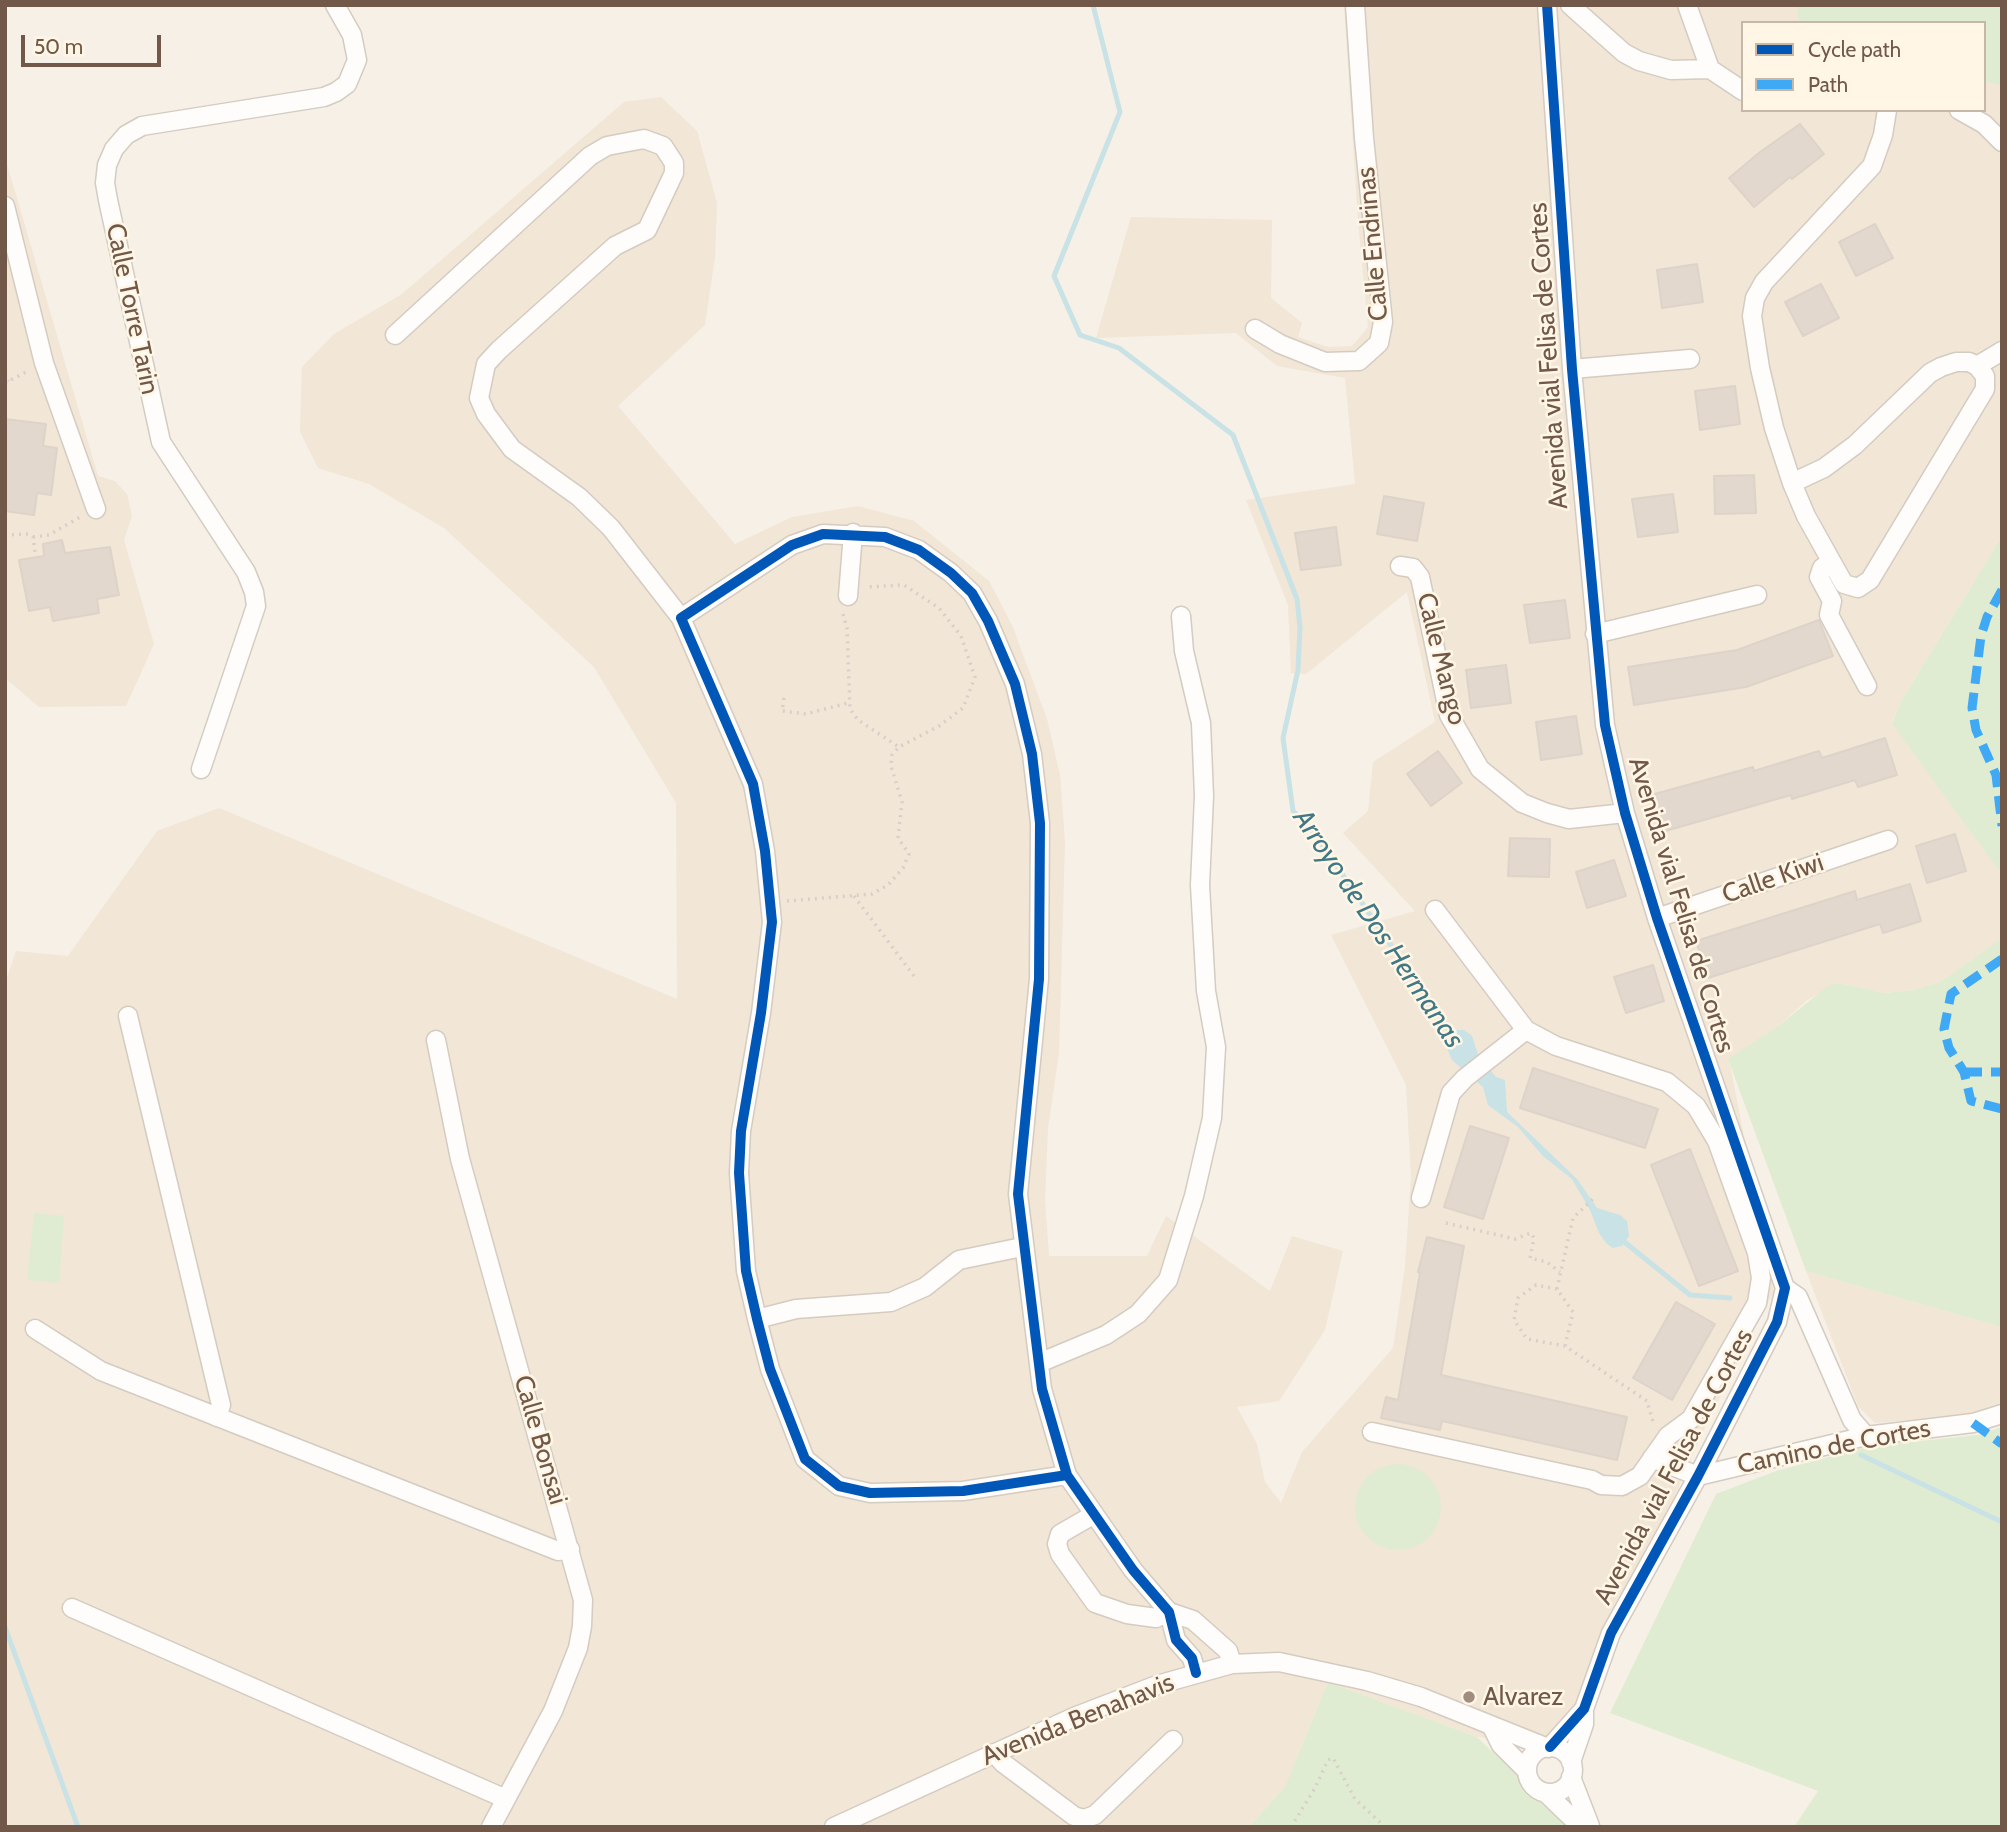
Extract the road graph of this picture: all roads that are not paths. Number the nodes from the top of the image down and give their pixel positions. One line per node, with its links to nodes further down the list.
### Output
1 (335, 5): 29 (street, Calle Torre Tarin)
2 (1355, 5): 12 (street, Calle Endrinas)
3 (1547, 5): 17 (street, Avenida vial Felisa de Cortes)
4 (1570, 5): 6 (street)
5 (1687, 5): 6 (street)
6 (1710, 69): 7 (street)
7 (1741, 90)
8 (1887, 112): 18 (street)
9 (1963, 112): 10 (street)
10 (2002, 142)
11 (5, 206): 19 (street)
12 (1255, 329)
13 (395, 335): 26 (street)
14 (2002, 351): 16 (street)
15 (1690, 359): 17 (street)
16 (1977, 366): 18 (street); 21 (street)
17 (1572, 369): 27 (street, Avenida vial Felisa de Cortes)
18 (1792, 483): 21 (street)
19 (96, 509)
20 (853, 533): 24 (street); 26 (street); 38 (street)
21 (1830, 563): 28 (street)
22 (1400, 566): 30 (street, Calle Mango)
23 (1757, 595): 27 (street)
24 (843, 600)
25 (1181, 616): 42 (street)
26 (681, 618): 40 (street)
27 (1595, 634): 30 (street, Avenida vial Felisa de Cortes)
28 (1867, 686)
29 (201, 769)
30 (1625, 813): 33 (street, Avenida vial Felisa de Cortes)
31 (1888, 839): 33 (street, Calle Kiwi)
32 (1435, 910): 35 (street)
33 (1657, 918): 39 (street, Avenida vial Felisa de Cortes)
34 (128, 1016): 44 (street)
35 (1526, 1030): 37 (street); 47 (street)
36 (436, 1040): 51 (street, Calle Bonsai)
37 (1421, 1198)
38 (1022, 1247): 40 (street); 42 (street)
39 (1785, 1288): 46 (street); 49 (street, Avenida vial Felisa de Cortes)
40 (757, 1319): 48 (street)
41 (35, 1329): 44 (street)
42 (1039, 1363): 48 (street)
43 (2002, 1413): 46 (street, Camino de Cortes)
44 (217, 1418): 51 (street)
45 (1372, 1432): 47 (street)
46 (1866, 1436): 49 (street, Camino de Cortes)
47 (1660, 1456): 49 (street)
48 (1067, 1475): 50 (street)
49 (1698, 1476): 56 (street, Avenida vial Felisa de Cortes)
50 (1093, 1515): 53 (street); 53 (street)
51 (570, 1549): 64 (street, Calle Bonsai)
52 (72, 1608): 64 (street)
53 (1169, 1612): 54 (street); 55 (street)
54 (1232, 1664): 55 (street, Avenida Benahavis); 57 (street, Avenida Benahavis)
55 (1196, 1674): 60 (street, Avenida Benahavis)
56 (1584, 1709): 59 (street, Avenida vial Felisa de Cortes); 61 (street, Avenida vial Felisa de Cortes)
57 (1492, 1727): 59 (street, Avenida Benahavis); 62 (street)
58 (1173, 1740): 60 (street)
59 (1549, 1748): 61 (street); 62 (street)
60 (994, 1753): 66 (street, Avenida Benahavis)
61 (1571, 1770): 63 (street); 67 (street)
62 (1527, 1771): 63 (street)
63 (1546, 1793): 67 (street)
64 (506, 1799): 65 (street, Calle Bonsai)
65 (491, 1827)
66 (834, 1827)
67 (1590, 1827)

